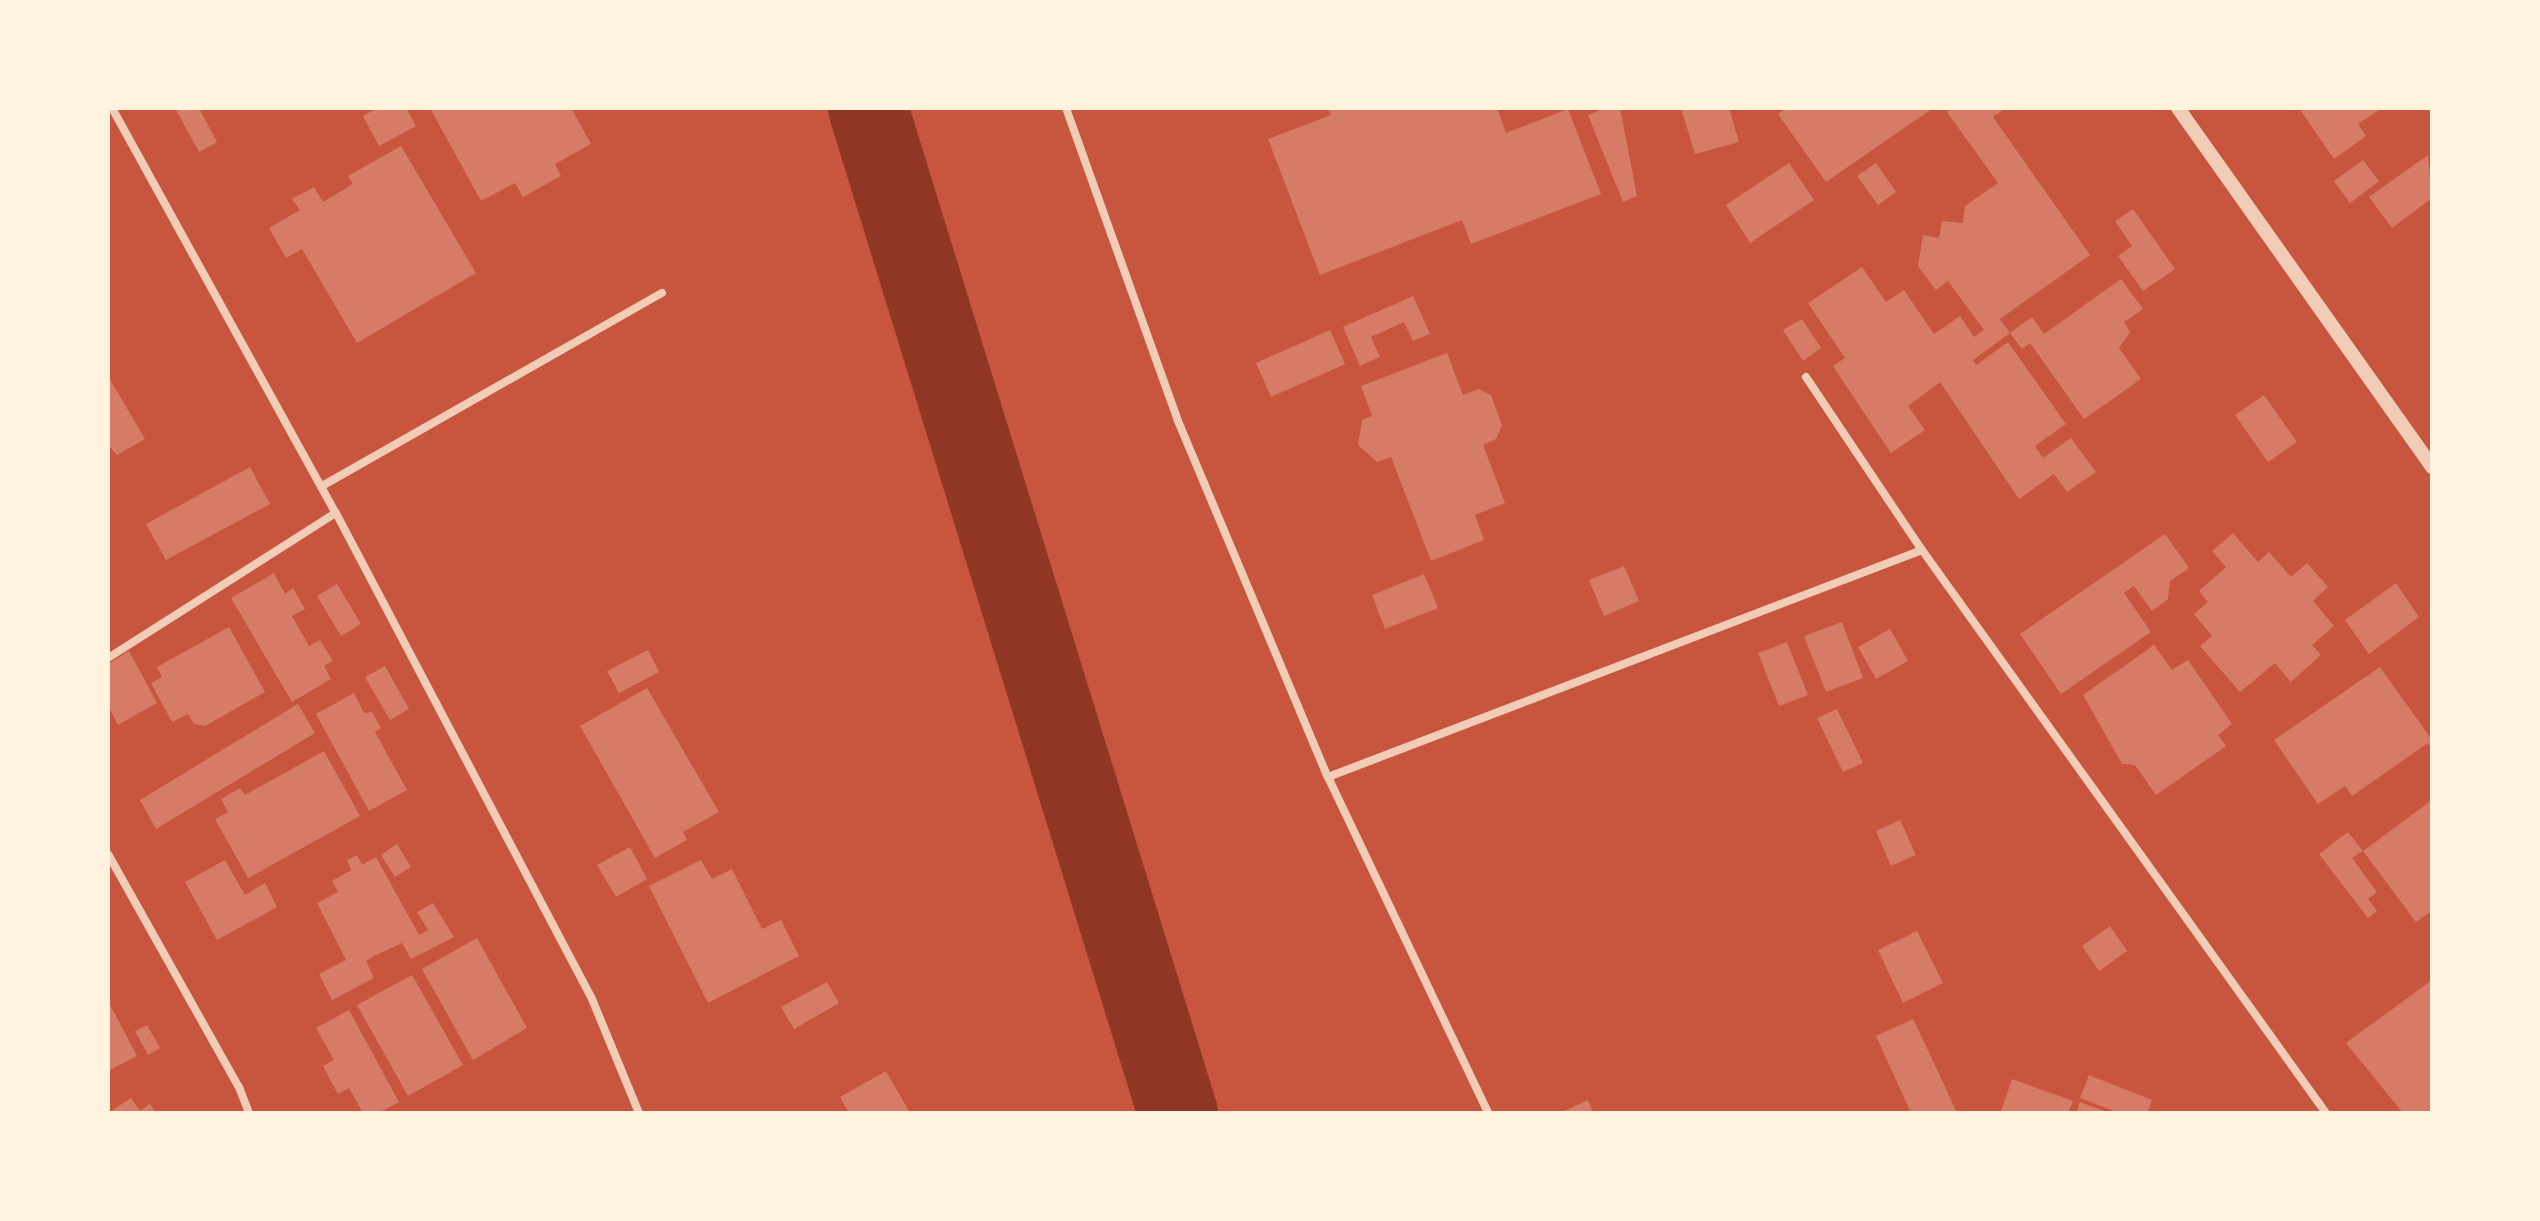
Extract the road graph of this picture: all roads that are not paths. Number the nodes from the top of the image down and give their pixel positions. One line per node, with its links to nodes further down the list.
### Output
1 (112, 108): 7 (street)
2 (1066, 108): 11 (street)
3 (2178, 108): 6 (street)
4 (662, 293): 7 (street)
5 (1806, 377): 9 (street)
6 (2432, 467)
7 (322, 486): 8 (street)
8 (336, 513): 10 (street); 14 (street)
9 (1922, 550): 11 (street); 16 (street)
10 (108, 658)
11 (1328, 777): 15 (street)
12 (108, 854): 13 (street)
13 (249, 1113)
14 (639, 1113)
15 (1488, 1113)
16 (2326, 1113)

